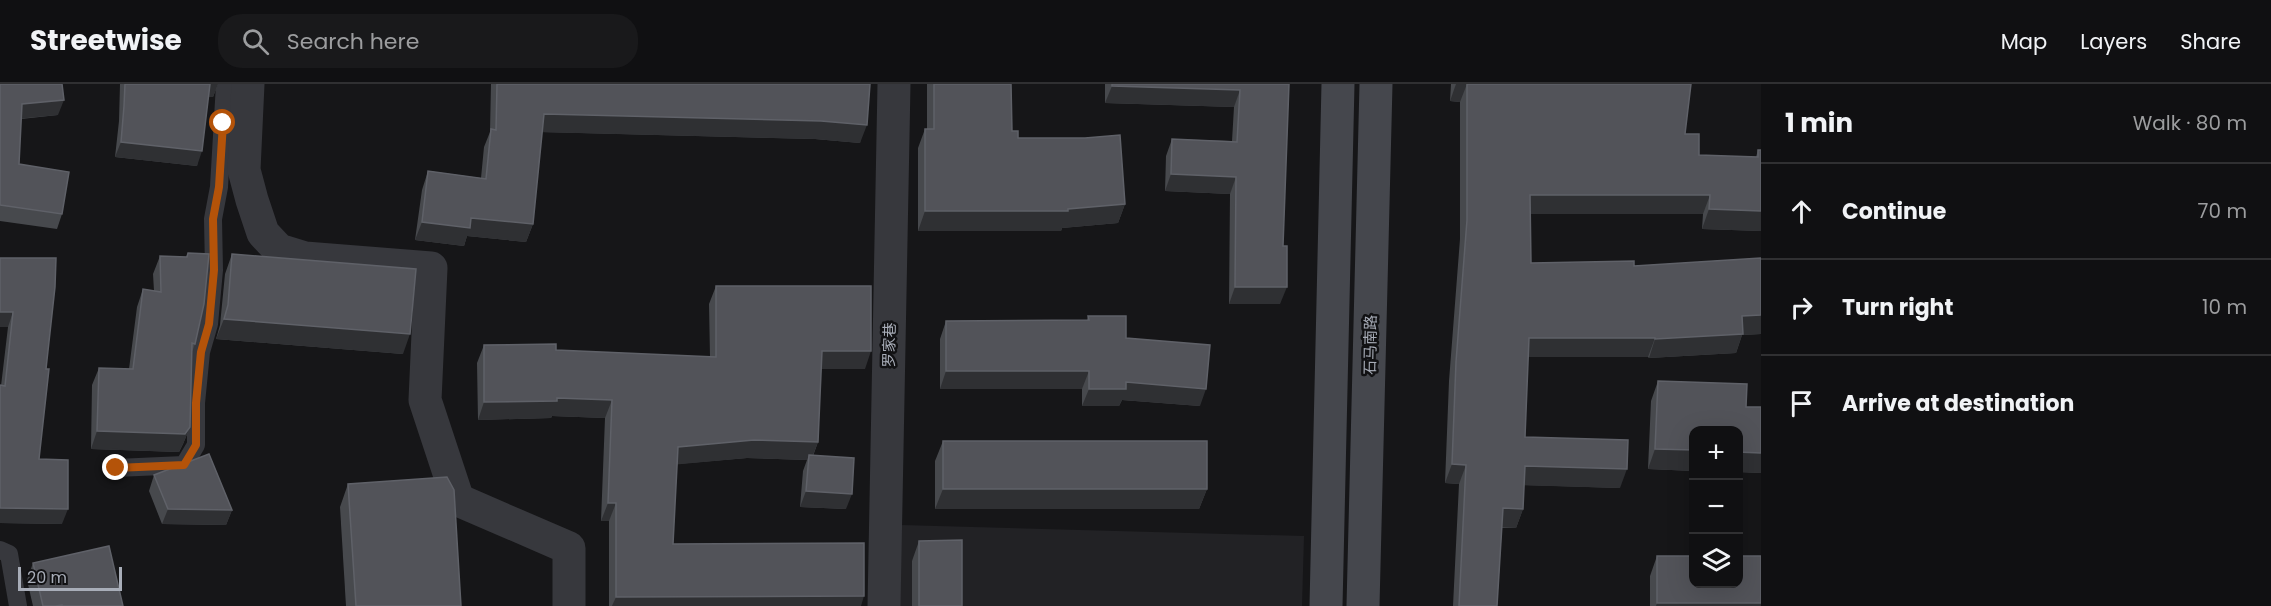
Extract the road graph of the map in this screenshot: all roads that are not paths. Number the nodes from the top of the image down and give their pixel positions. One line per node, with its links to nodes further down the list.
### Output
1 (225, 84): 6 (lane)
2 (248, 84): 9 (street)
3 (894, 84): 10 (street, 罗家巷)
4 (1338, 84): 11 (main road)
5 (1376, 84): 12 (main road, 石马南路)
6 (116, 468)
7 (0, 550): 8 (lane)
8 (18, 606)
9 (569, 606)
10 (884, 606)
11 (1326, 606)
12 (1363, 606)

